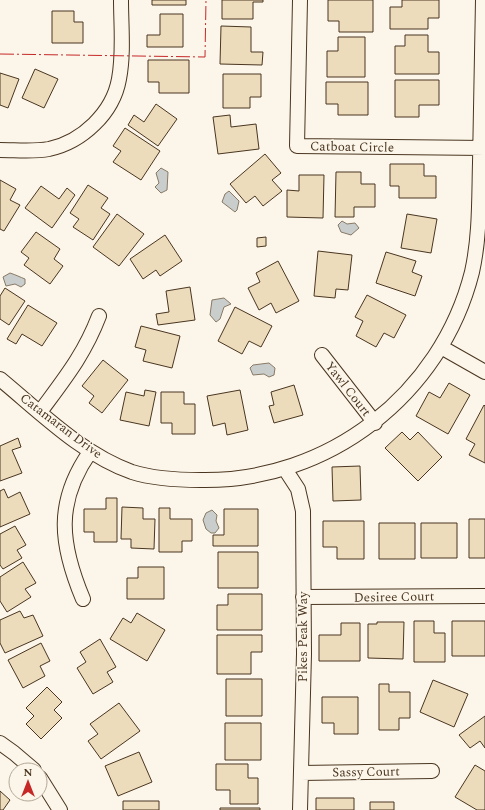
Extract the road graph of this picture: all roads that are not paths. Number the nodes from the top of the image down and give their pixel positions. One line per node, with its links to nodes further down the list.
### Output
1 (121, 0): 5 (street)
2 (300, 0): 4 (street, Catboat Circle)
3 (482, 0): 4 (street, Catamaran Drive)
4 (483, 148): 7 (street, Catamaran Drive)
5 (0, 150)
6 (99, 316): 11 (street)
7 (441, 347): 9 (street); 12 (street, Catamaran Drive)
8 (322, 356): 12 (street, Yawl Court)
9 (485, 372)
10 (0, 379): 11 (street, Catamaran Drive)
11 (40, 412): 13 (street, Catamaran Drive)
12 (375, 423): 14 (street, Catamaran Drive)
13 (90, 452): 14 (street, Catamaran Drive); 17 (street)
14 (285, 469): 16 (street, Pikes Peak Way)
15 (485, 596): 16 (street, Desiree Court)
16 (303, 598): 21 (street, Pikes Peak Way)
17 (83, 599)
18 (0, 743): 19 (street)
19 (25, 762)
20 (432, 771): 21 (street, Sassy Court)
21 (300, 773): 24 (street, Pikes Peak Way)
22 (48, 791): 23 (street)
23 (60, 810)
24 (300, 810)

